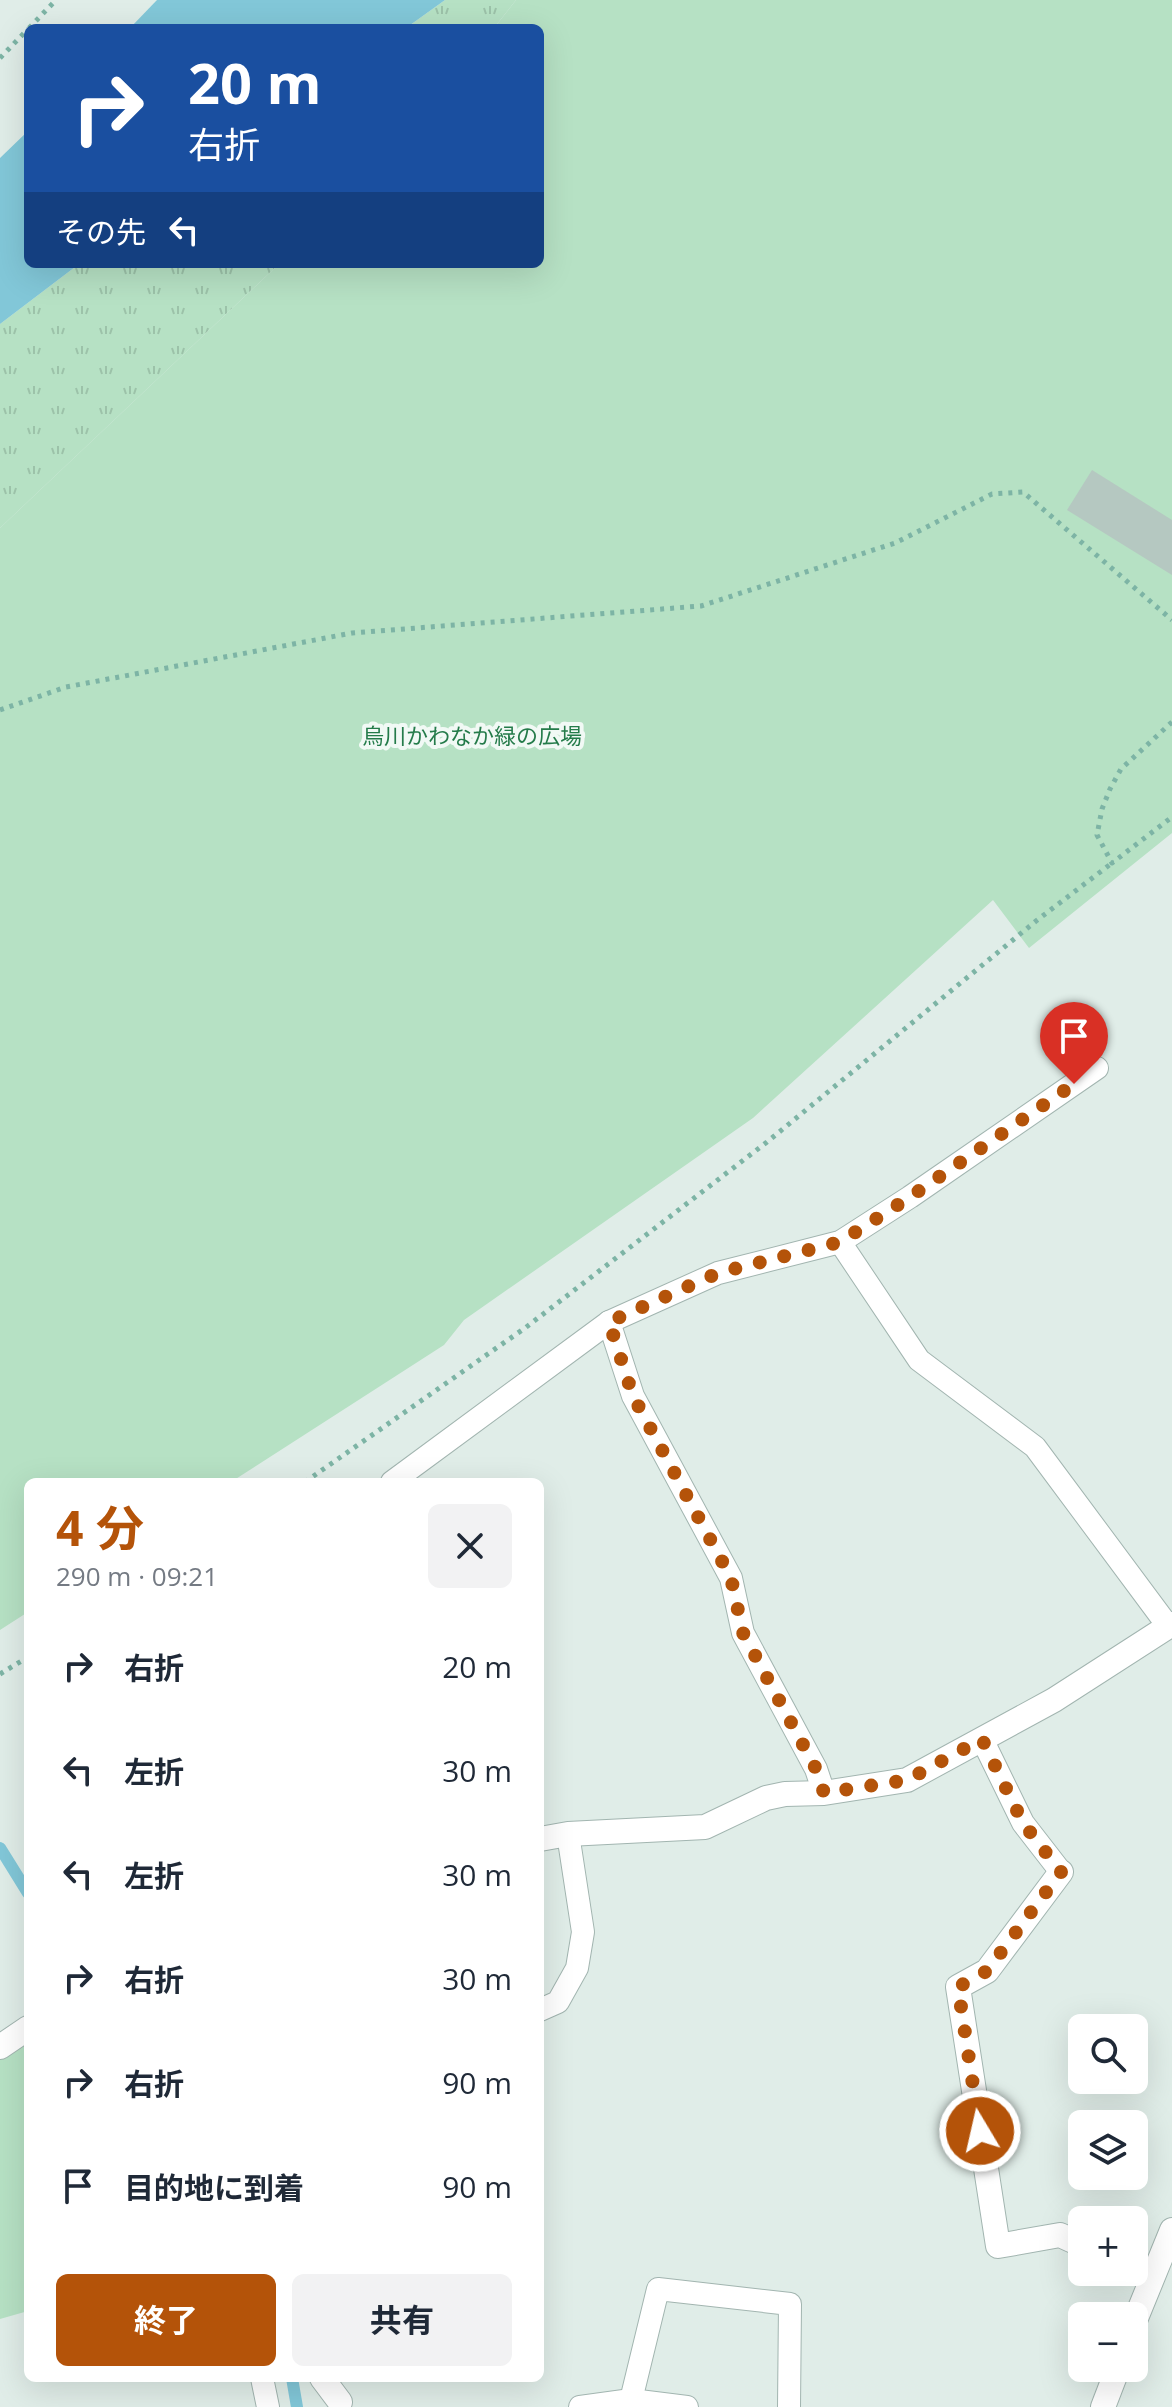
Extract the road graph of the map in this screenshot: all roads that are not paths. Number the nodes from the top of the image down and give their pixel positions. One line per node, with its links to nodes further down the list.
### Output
1 (1097, 1068): 2 (lane)
2 (840, 1242): 3 (lane); 5 (lane)
3 (609, 1322): 4 (lane); 7 (lane)
4 (397, 1478)
5 (1170, 1625): 6 (street)
6 (982, 1739): 7 (street); 10 (lane)
7 (824, 1793): 8 (street)
8 (568, 1834): 9 (street); 11 (lane)
9 (544, 1838)
10 (1061, 1872): 15 (street)
11 (544, 2008)
12 (24, 2031): 13 (street)
13 (0, 2047)
14 (1172, 2230): 16 (street)
15 (1068, 2239)
16 (1148, 2266)
17 (263, 2382): 22 (lane)
18 (325, 2382): 21 (street)
19 (1113, 2382): 26 (street)
20 (631, 2400): 23 (lane); 24 (lane); 25 (lane)
21 (340, 2402)
22 (268, 2407)
23 (580, 2407)
24 (687, 2407)
25 (789, 2407)
26 (1103, 2407)

